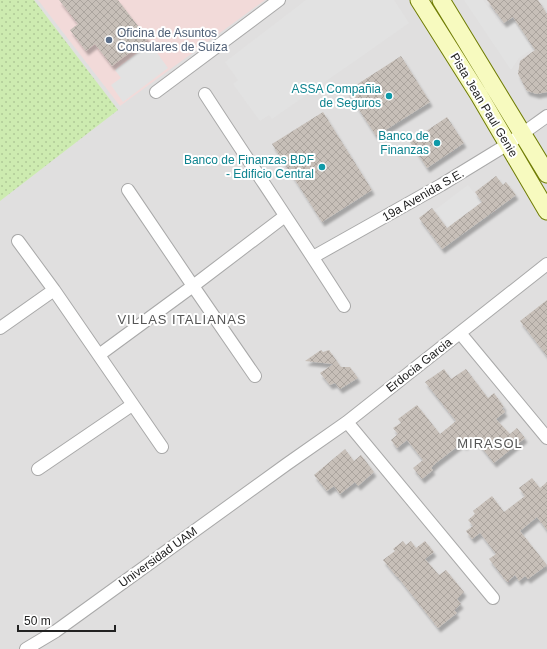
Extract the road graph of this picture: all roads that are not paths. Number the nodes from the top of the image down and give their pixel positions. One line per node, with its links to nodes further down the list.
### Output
1 (280, 0): 4 (street)
2 (419, 0): 7 (main road)
3 (441, 2): 7 (main road, Pista Jean Paul Genie)
4 (156, 92)
5 (205, 94): 12 (street)
6 (547, 116): 7 (street, 19a Avenida S.E.)
7 (515, 139): 8 (main road, Pista Jean Paul Genie); 9 (main road); 11 (main road, Pista Jean Paul Genie); 14 (street, 19a Avenida S.E.)
8 (547, 174)
9 (547, 186)
10 (128, 190): 16 (street)
11 (547, 211)
12 (285, 216): 14 (street); 16 (street)
13 (18, 241): 17 (street)
14 (314, 257): 18 (street)
15 (547, 264): 20 (street, Erdocia Garcia)
16 (193, 286): 21 (street); 22 (street)
17 (54, 290): 19 (street); 21 (street)
18 (344, 306)
19 (0, 328)
20 (460, 333): 24 (street, Erdocia Garcia); 25 (street)
21 (99, 355): 23 (street)
22 (255, 376)
23 (132, 405): 26 (street); 28 (street)
24 (347, 422): 27 (street, Erdocia Garcia); 29 (street)
25 (547, 438)
26 (162, 447)
27 (287, 464): 30 (street, Universidad UAM)
28 (38, 469)
29 (493, 598)
30 (26, 649)

